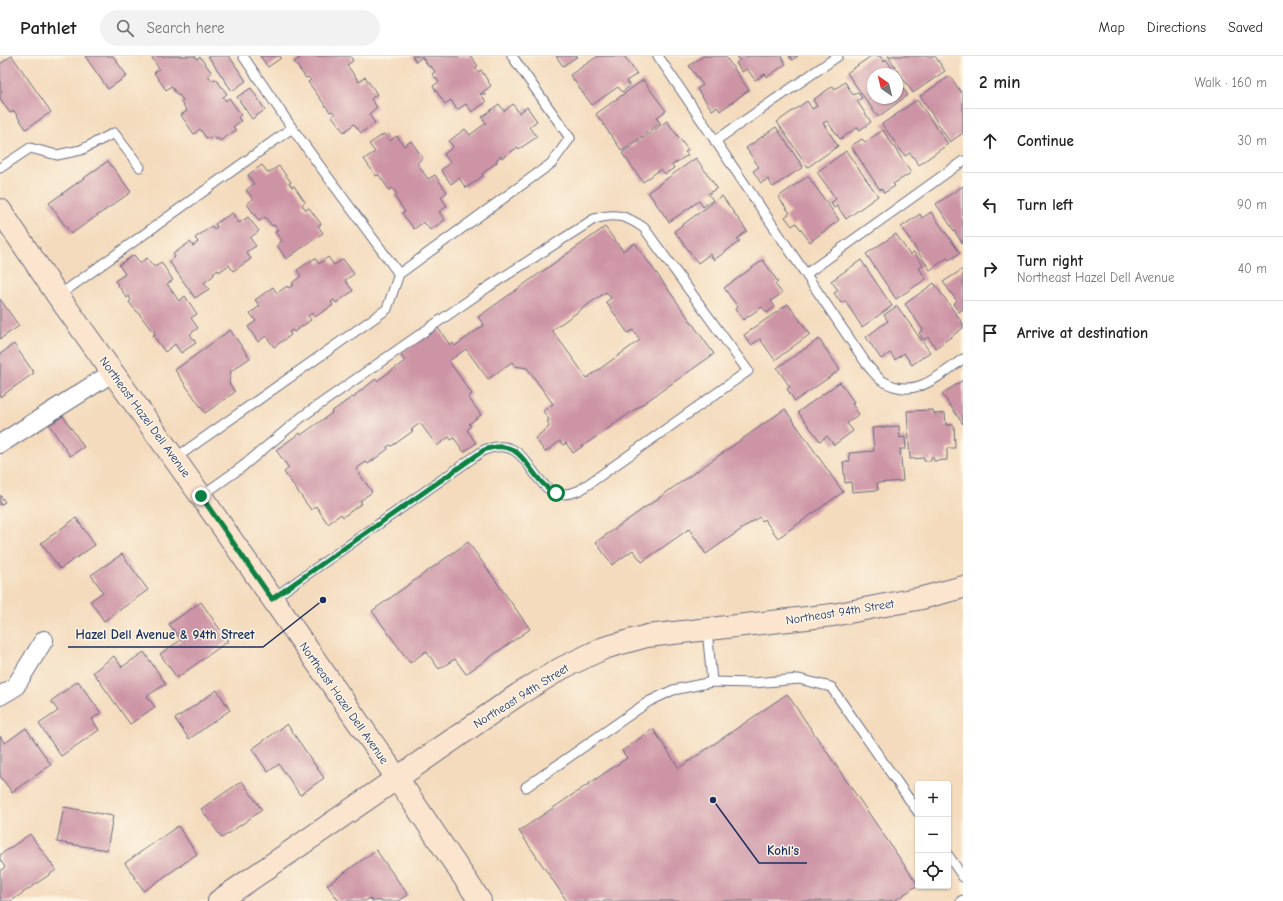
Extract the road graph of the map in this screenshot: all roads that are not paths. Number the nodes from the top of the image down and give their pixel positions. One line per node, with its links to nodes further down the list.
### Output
1 (243, 56): 5 (lane)
2 (512, 56): 11 (lane)
3 (658, 56): 6 (lane)
4 (838, 56): 6 (lane)
5 (292, 128): 11 (lane); 13 (lane)
6 (715, 141): 12 (lane)
7 (963, 161): 12 (lane)
8 (140, 167): 9 (lane)
9 (0, 168)
10 (0, 210): 13 (main road, Northeast Hazel Dell Avenue)
11 (399, 274): 17 (lane)
12 (806, 274): 14 (lane)
13 (58, 296): 15 (main road, Northeast Hazel Dell Avenue)
14 (963, 358)
15 (112, 373): 16 (street); 17 (main road, Northeast Hazel Dell Avenue)
16 (0, 444)
17 (174, 459): 18 (main road, Northeast Hazel Dell Avenue)
18 (201, 496): 20 (main road, Northeast Hazel Dell Avenue); 20 (lane)
19 (963, 587): 21 (main road, Northeast 94th Street)
20 (272, 599): 25 (main road, Northeast Hazel Dell Avenue)
21 (707, 629): 23 (lane); 25 (main road, Northeast 94th Street)
22 (44, 640): 24 (street)
23 (712, 682): 26 (lane); 27 (lane)
24 (0, 696)
25 (397, 778): 30 (main road, Northeast 94th Street); 31 (main road, Northeast Hazel Dell Avenue)
26 (526, 787)
27 (915, 808)
28 (951, 859): 29 (lane)
29 (963, 877)
30 (219, 901)
31 (480, 901)

